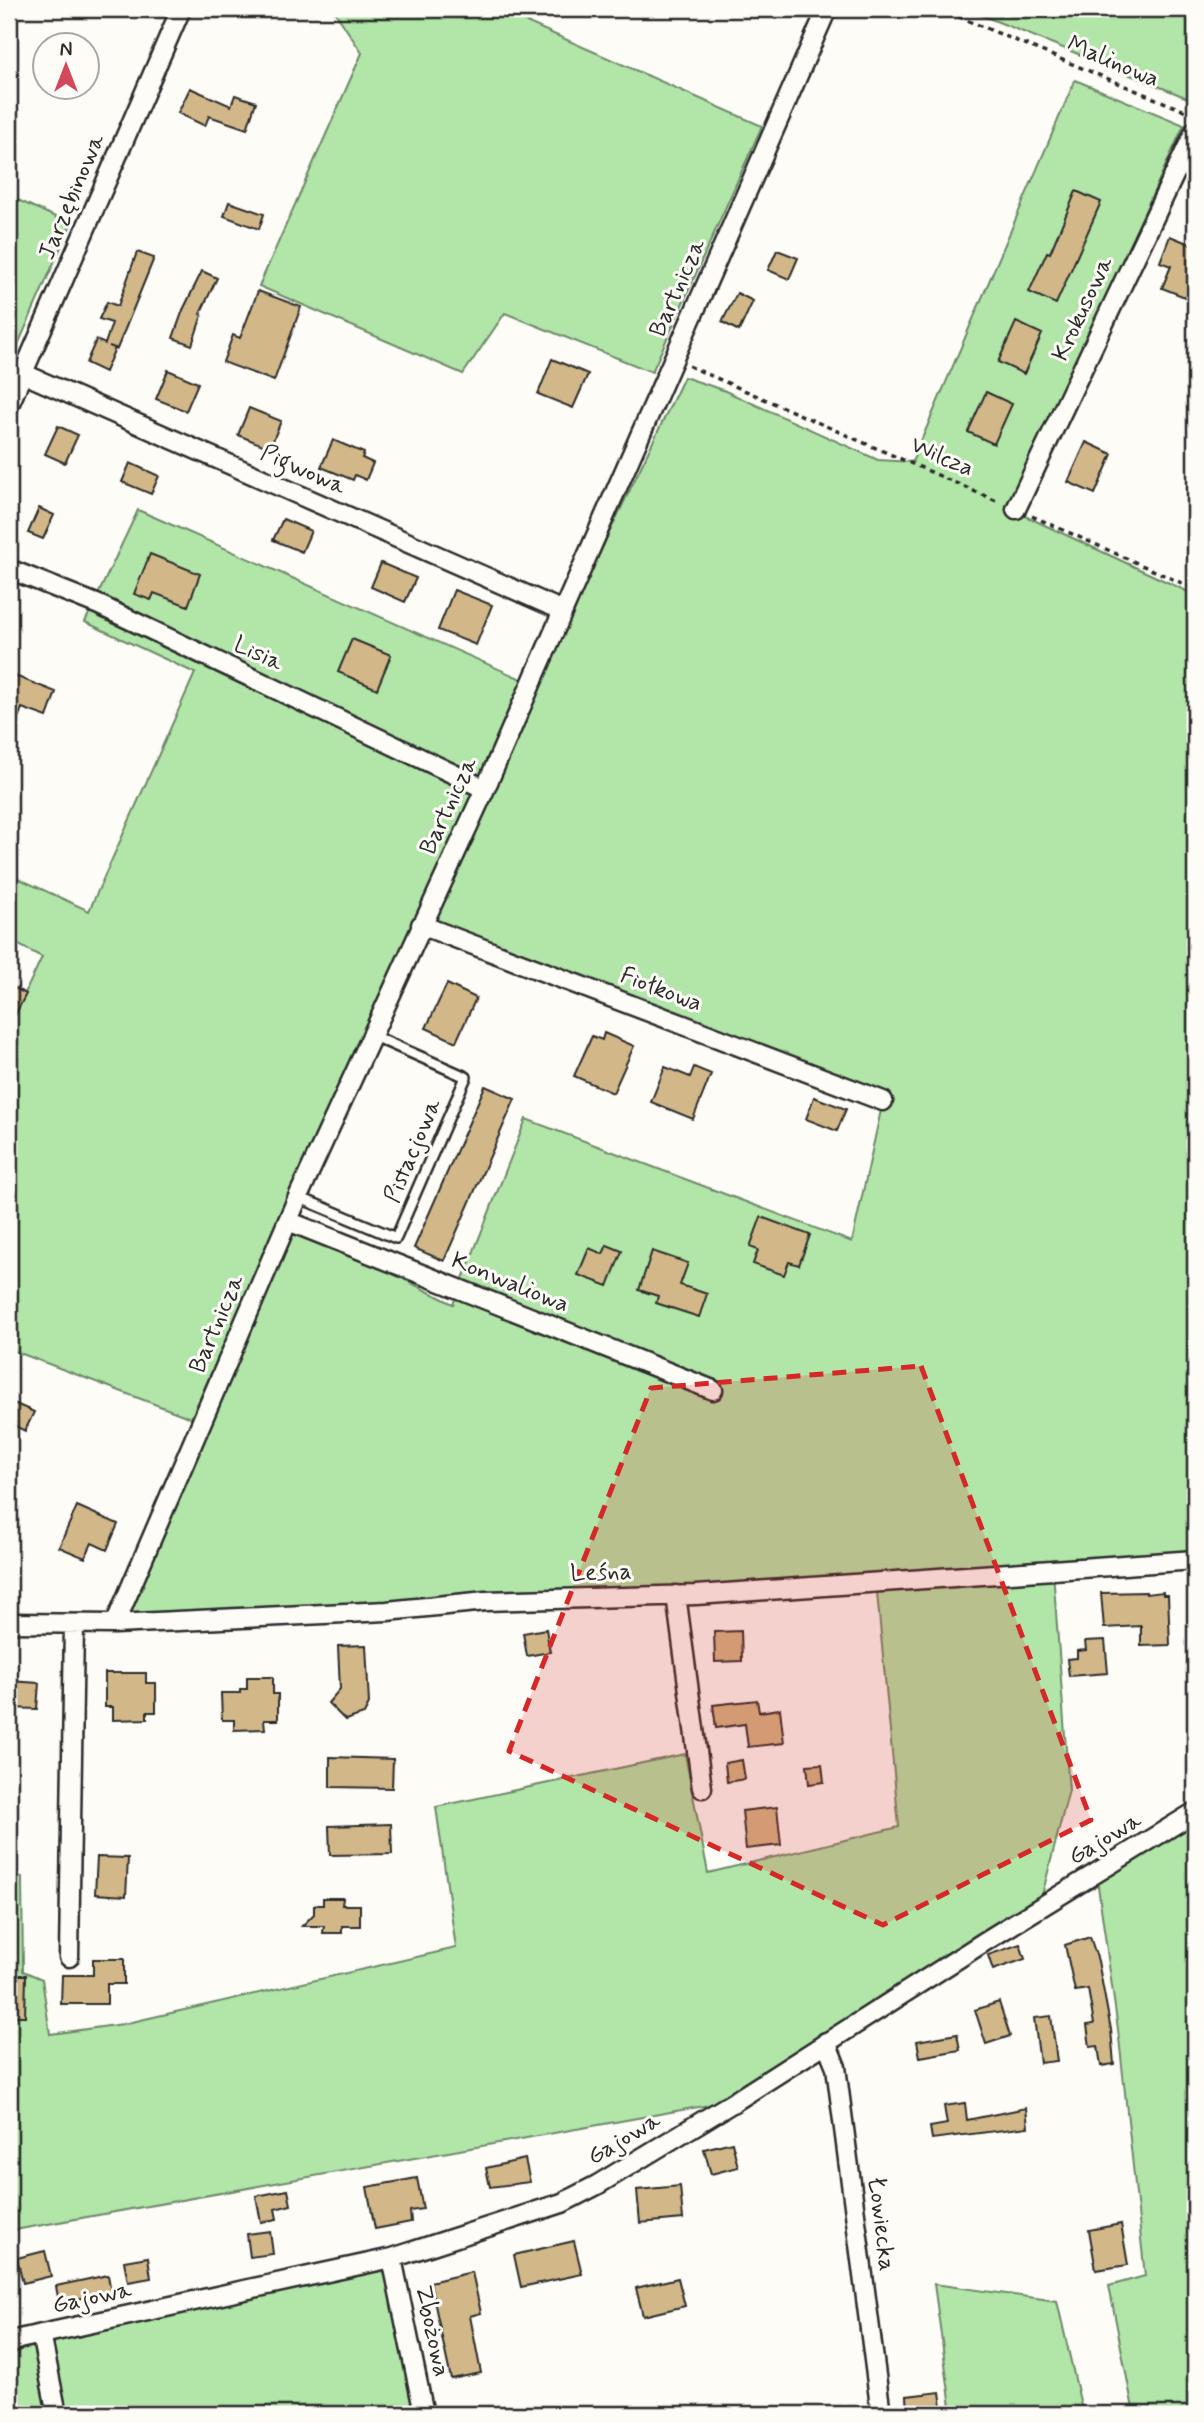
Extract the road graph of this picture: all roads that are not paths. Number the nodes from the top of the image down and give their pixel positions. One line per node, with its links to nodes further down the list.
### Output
1 (181, 9): 4 (street, Jarzębinowa)
2 (827, 9): 8 (street, Bartnicza)
3 (1195, 131): 6 (street, Krokusowa)
4 (22, 373): 5 (street, Jarzębinowa); 8 (street, Pigwowa)
5 (9, 405)
6 (1016, 509)
7 (9, 569): 9 (street, Lisia)
8 (564, 611): 9 (street, Bartnicza)
9 (485, 789): 10 (street, Bartnicza)
10 (421, 925): 11 (street, Bartnicza); 12 (street, Fiołkowa)
11 (370, 1035): 13 (street, Bartnicza); 13 (lane, Pistacjowa)
12 (883, 1101)
13 (298, 1197): 14 (street, Bartnicza)
14 (288, 1221): 15 (street, Konwaliowa); 20 (street, Bartnicza)
15 (713, 1390)
16 (1195, 1560): 17 (street, Leśna)
17 (676, 1595): 20 (street, Leśna); 21 (street)
18 (9, 1623): 19 (street, Leśna)
19 (74, 1624): 20 (street, Leśna); 23 (street)
20 (116, 1624)
21 (702, 1788)
22 (1195, 1812): 24 (street, Gajowa)
23 (69, 1957)
24 (826, 2042): 25 (street, Gajowa); 30 (street, Łowiecka)
25 (392, 2258): 26 (street, Gajowa); 29 (street, Zbożowa)
26 (41, 2334): 27 (street, Gajowa); 28 (street)
27 (9, 2344)
28 (57, 2414)
29 (424, 2414)
30 (881, 2414)

